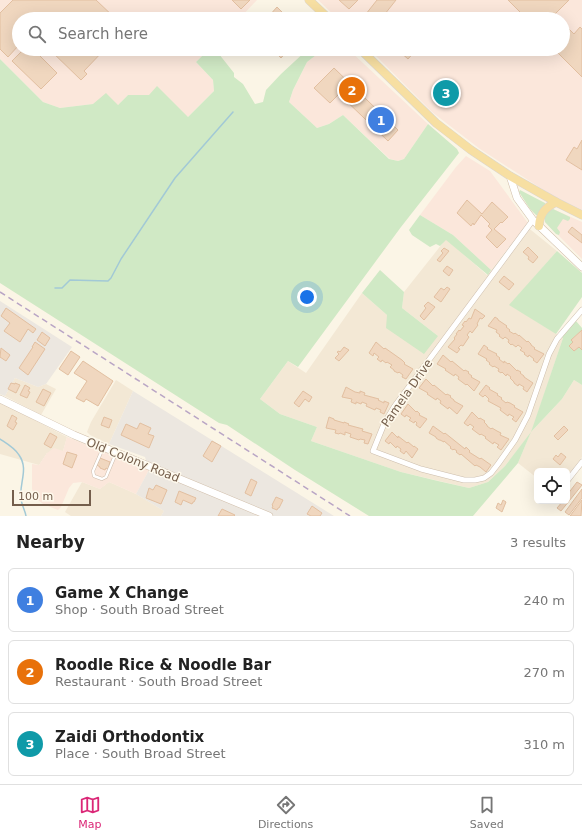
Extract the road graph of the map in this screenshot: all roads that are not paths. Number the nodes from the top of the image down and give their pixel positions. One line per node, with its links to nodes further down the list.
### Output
1 (309, 0): 2 (main road)
2 (322, 12)
3 (367, 56): 4 (main road)
4 (510, 176): 5 (main road); 7 (main road)
5 (556, 202): 6 (main road); 7 (main road)
6 (582, 215)
7 (536, 223): 8 (main road); 9 (street, Pamela Drive)
8 (582, 267)
9 (582, 310)
10 (0, 399): 11 (main road, Old Colony Road)
11 (103, 447): 12 (main road, Old Colony Road); 12 (lane)
12 (116, 453): 15 (main road, Old Colony Road)
13 (582, 462): 14 (street)
14 (570, 477)
15 (269, 516)

